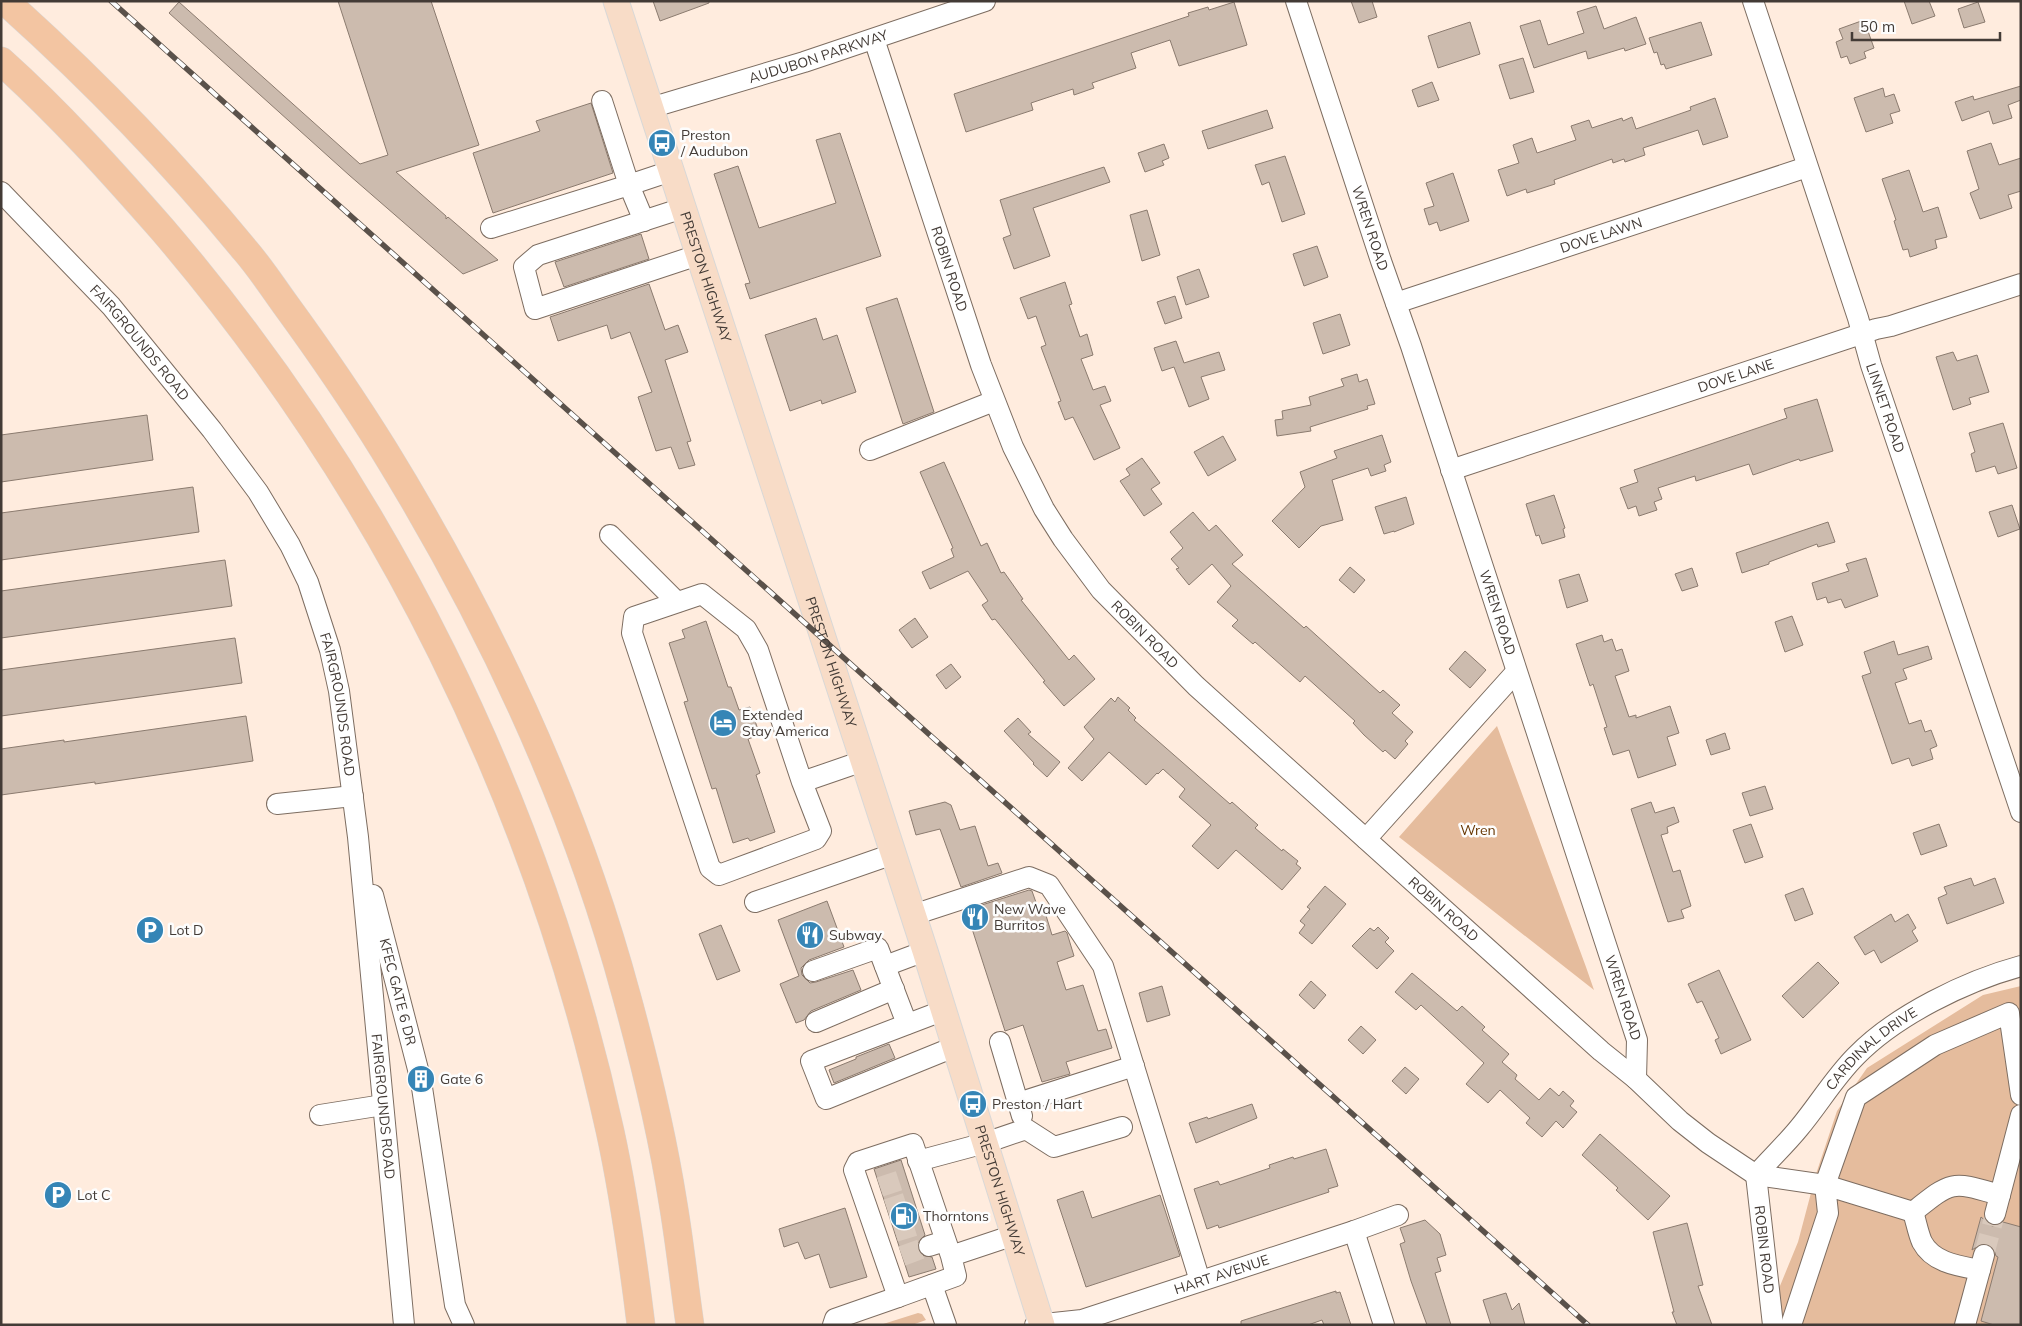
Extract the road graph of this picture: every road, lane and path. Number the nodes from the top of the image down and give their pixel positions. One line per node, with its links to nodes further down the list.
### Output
1 (5, 1): 72 (highway)
2 (616, 1): 9 (main road, PRESTON HIGHWAY)
3 (985, 1): 6 (street, AUDUBON PARKWAY)
4 (1296, 1): 19 (street, WREN ROAD)
5 (1753, 1): 10 (street, LINNET ROAD)
6 (874, 39): 9 (street, AUDUBON PARKWAY); 21 (street, ROBIN ROAD)
7 (1, 61): 71 (highway)
8 (602, 101): 12 (street)
9 (650, 108): 11 (main road, PRESTON HIGHWAY)
10 (1807, 167): 19 (street, DOVE LAWN); 20 (street, LINNET ROAD)
11 (671, 171): 12 (street); 14 (main road, PRESTON HIGHWAY)
12 (630, 185): 15 (street); 16 (street)
13 (1, 192): 29 (street, FAIRGROUNDS ROAD)
14 (683, 208): 15 (street); 17 (main road, PRESTON HIGHWAY)
15 (644, 221): 17 (street)
16 (491, 228)
17 (698, 255): 27 (main road, PRESTON HIGHWAY)
18 (2021, 284): 20 (street, DOVE LANE)
19 (1396, 303): 23 (street, WREN ROAD)
20 (1862, 334): 23 (street, DOVE LANE); 31 (street, LINNET ROAD)
21 (994, 401): 22 (street); 33 (street, ROBIN ROAD)
22 (870, 450)
23 (1451, 470): 26 (street, WREN ROAD)
24 (610, 535): 25 (street)
25 (677, 602): 28 (street); 28 (street)
26 (1516, 672): 33 (street); 48 (street, WREN ROAD)
27 (863, 761): 28 (street); 34 (main road, PRESTON HIGHWAY)
28 (802, 782)
29 (353, 796): 30 (street); 32 (street, FAIRGROUNDS ROAD)
30 (277, 804)
31 (2021, 812)
32 (358, 837): 51 (street, FAIRGROUNDS ROAD); 70 (street, KFEC GATE 6 DR)
33 (1366, 839): 48 (street, ROBIN ROAD)
34 (893, 854): 35 (street); 36 (main road, PRESTON HIGHWAY)
35 (755, 902)
36 (913, 915): 37 (main road, PRESTON HIGHWAY); 47 (street)
37 (925, 951): 38 (street); 42 (main road, PRESTON HIGHWAY)
38 (885, 966): 40 (street); 41 (street)
39 (2021, 966): 58 (street, CARDINAL DRIVE)
40 (813, 971)
41 (894, 989): 43 (street); 44 (street)
42 (942, 1011): 44 (street); 46 (main road, PRESTON HIGHWAY)
43 (816, 1022)
44 (907, 1024): 46 (street)
45 (1000, 1042): 50 (street)
46 (954, 1047): 56 (main road, PRESTON HIGHWAY)
47 (1134, 1066): 50 (street); 65 (street)
48 (1636, 1079): 58 (street)
49 (2021, 1095): 59 (street)
50 (1018, 1103): 55 (street)
51 (383, 1105): 52 (street); 69 (street, FAIRGROUNDS ROAD)
52 (320, 1115)
53 (2021, 1115): 60 (street)
54 (1122, 1127): 55 (street)
55 (1026, 1130): 56 (street)
56 (985, 1143): 57 (street); 63 (main road, PRESTON HIGHWAY)
57 (916, 1171): 64 (street); 67 (street)
58 (1756, 1175): 59 (street); 76 (street, ROBIN ROAD)
59 (1825, 1185): 60 (street); 77 (street)
60 (1914, 1212): 78 (street)
61 (1398, 1215): 62 (street, HART AVENUE)
62 (1354, 1231): 65 (street, HART AVENUE); 75 (street)
63 (1014, 1235): 64 (street); 68 (main road, PRESTON HIGHWAY)
64 (942, 1248): 66 (street)
65 (1200, 1281): 68 (street, HART AVENUE)
66 (932, 1285): 67 (street); 74 (street)
67 (898, 1297): 73 (street)
68 (1040, 1324)
69 (404, 1325)
70 (464, 1325)
71 (641, 1325)
72 (690, 1325)
73 (833, 1325)
74 (946, 1325)
75 (1384, 1325)
76 (1773, 1325)
77 (1791, 1325)
78 (1965, 1325)

